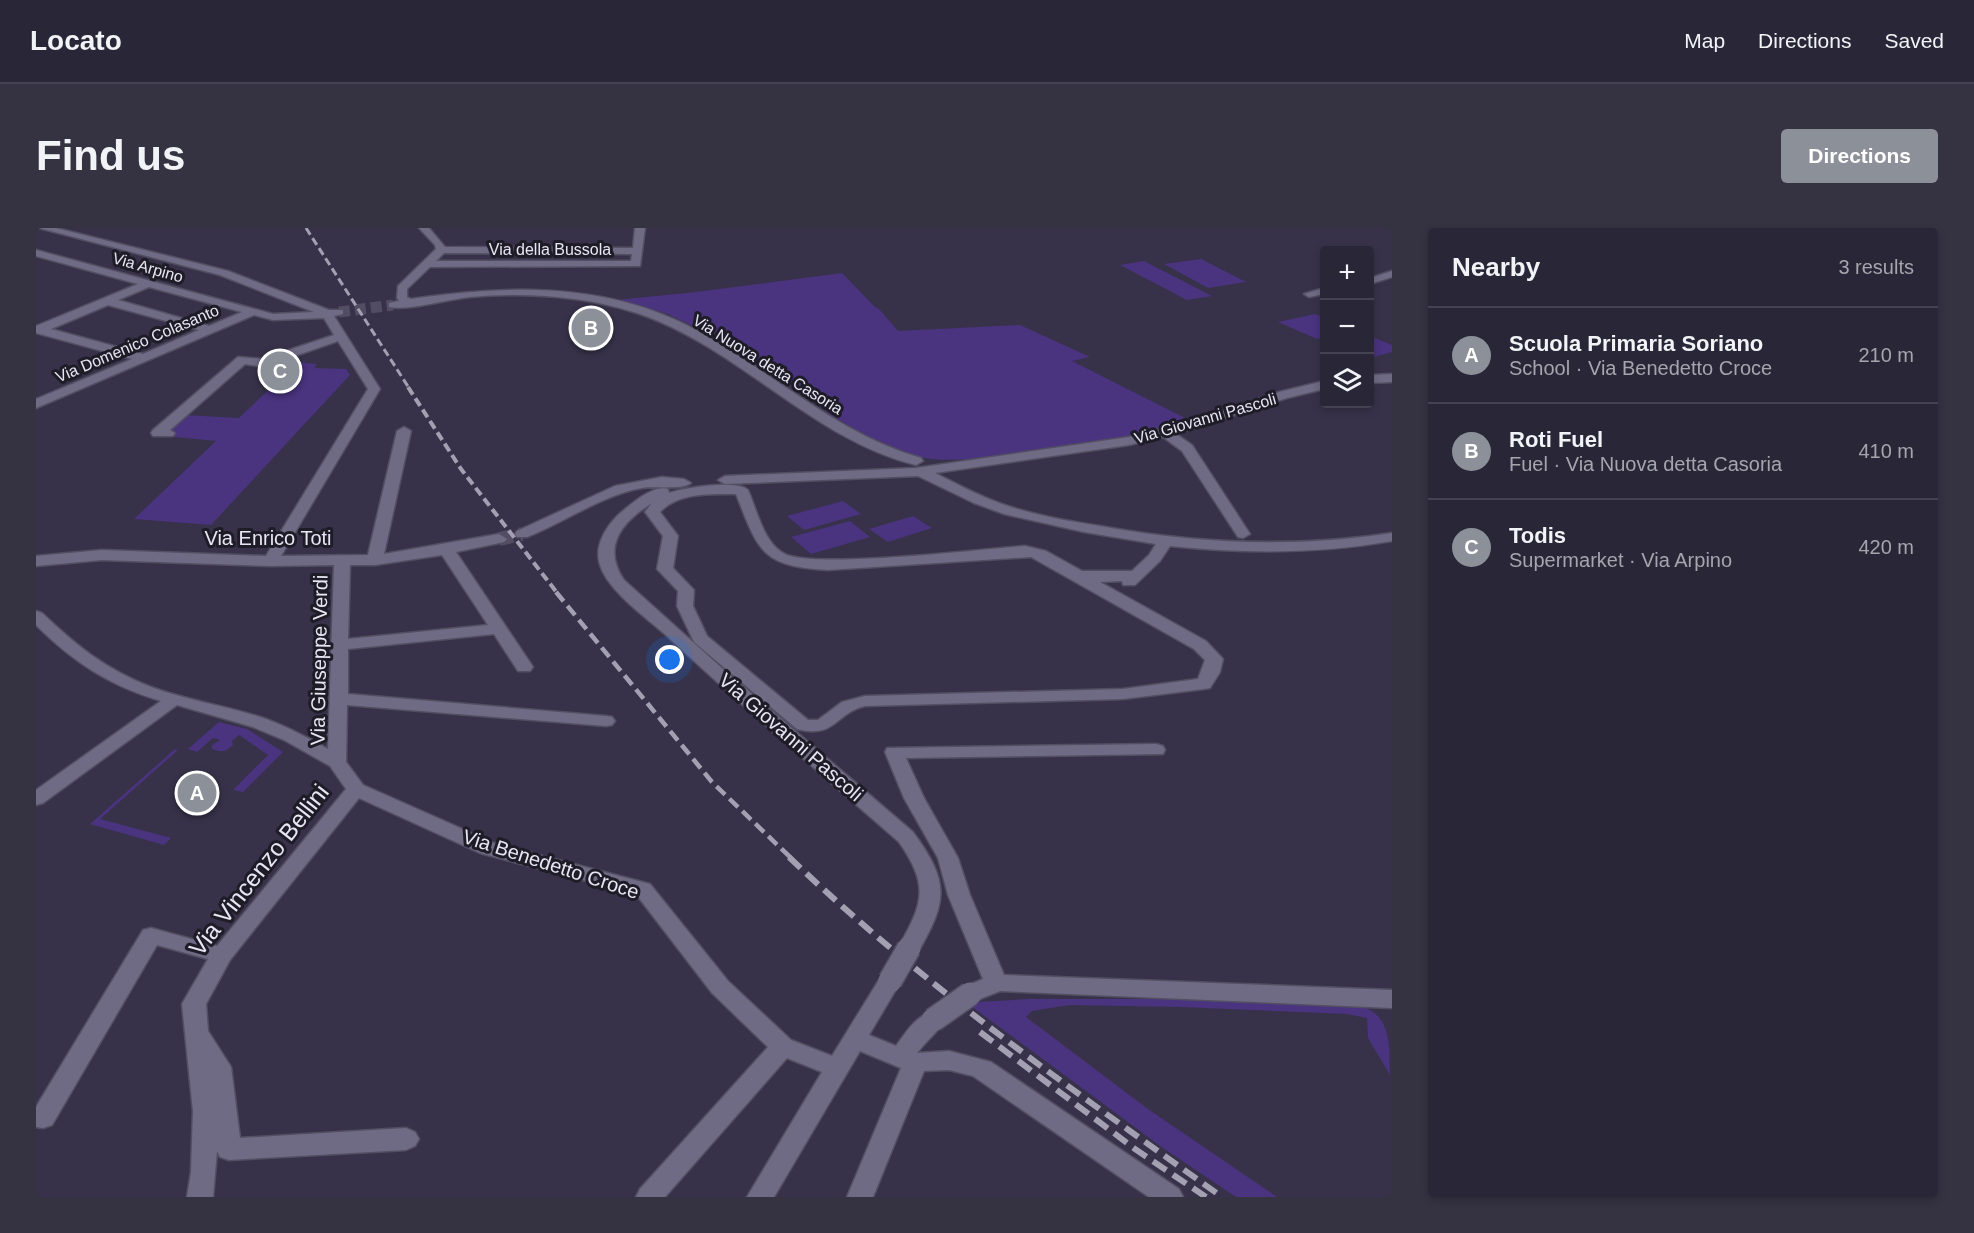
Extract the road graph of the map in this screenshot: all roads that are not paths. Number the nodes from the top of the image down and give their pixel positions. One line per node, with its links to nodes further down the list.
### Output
1 (424, 228): 4 (street)
2 (640, 228): 5 (street, Via della Bussola)
3 (51, 229): 17 (street)
4 (441, 250): 5 (street); 7 (street)
5 (637, 251): 7 (street, Via della Bussola)
6 (36, 253): 10 (street, Via Arpino)
7 (428, 264): 14 (street)
8 (1392, 274): 9 (street)
9 (1374, 279)
10 (149, 283): 13 (street); 16 (street, Via Arpino)
11 (1320, 292): 12 (street)
12 (1310, 294)
13 (104, 300): 18 (street); 19 (street)
14 (407, 301): 15 (street, Via Nuova detta Casoria); 29 (street, Via Nuova detta Casoria)
15 (393, 305)
16 (252, 312): 17 (street, Via Arpino); 19 (street, Via Domenico Colasanto)
17 (333, 313): 20 (street)
18 (37, 329): 21 (street)
19 (211, 330): 21 (street, Via Domenico Colasanto)
20 (341, 336): 28 (street); 40 (street)
21 (143, 358): 25 (street, Via Domenico Colasanto)
22 (1392, 378): 23 (street)
23 (1374, 379)
24 (1320, 386): 27 (street, Via Giovanni Pascoli)
25 (36, 404)
26 (404, 431): 38 (street)
27 (1165, 432): 29 (street, Via Giovanni Pascoli); 32 (street)
28 (168, 433)
29 (920, 468): 30 (street, Via Giovanni Pascoli); 35 (street, Via Nuova detta Casoria)
30 (684, 483): 31 (street); 59 (street, Via Giovanni Pascoli, bridge)
31 (522, 534)
32 (1243, 534)
33 (1392, 537): 35 (street, Via Nuova detta Casoria)
34 (499, 539): 36 (street, Via Enrico Toti)
35 (1165, 541): 42 (street)
36 (447, 550): 38 (street, Via Enrico Toti); 45 (street)
37 (342, 560): 38 (street, Via Enrico Toti); 40 (street, Via Enrico Toti); 46 (street, Via Giuseppe Verdi)
38 (375, 560)
39 (36, 561): 40 (street, Via Enrico Toti)
40 (271, 561)
41 (1075, 574): 42 (street); 43 (street); 43 (street)
42 (1136, 575): 43 (street)
43 (1128, 604)
44 (36, 616): 48 (street)
45 (498, 629): 46 (street); 47 (street)
46 (340, 645): 49 (street, Via Giuseppe Verdi)
47 (524, 667)
48 (173, 699): 52 (street); 54 (street)
49 (339, 699): 50 (street); 52 (street, Via Giuseppe Verdi)
50 (606, 722)
51 (1156, 750): 56 (street)
52 (337, 762): 53 (street)
53 (356, 789): 55 (street, Via Vincenzo Bellini); 60 (street, Via Benedetto Croce)
54 (36, 799)
55 (222, 955): 58 (street, Via Vincenzo Bellini); 63 (street)
56 (997, 984): 57 (street); 61 (street, bridge)
57 (1392, 999)
58 (197, 1032): 64 (street); 65 (street, Via Vincenzo Bellini)
59 (856, 1040): 61 (street); 62 (street, Via Giovanni Pascoli)
60 (783, 1047): 62 (street, Via Benedetto Croce); 66 (street)
61 (908, 1061): 68 (street); 69 (street)
62 (838, 1068): 67 (street, Via Giovanni Pascoli)
63 (36, 1117)
64 (406, 1139)
65 (200, 1197)
66 (649, 1197)
67 (760, 1197)
68 (860, 1197)
69 (1170, 1197)

